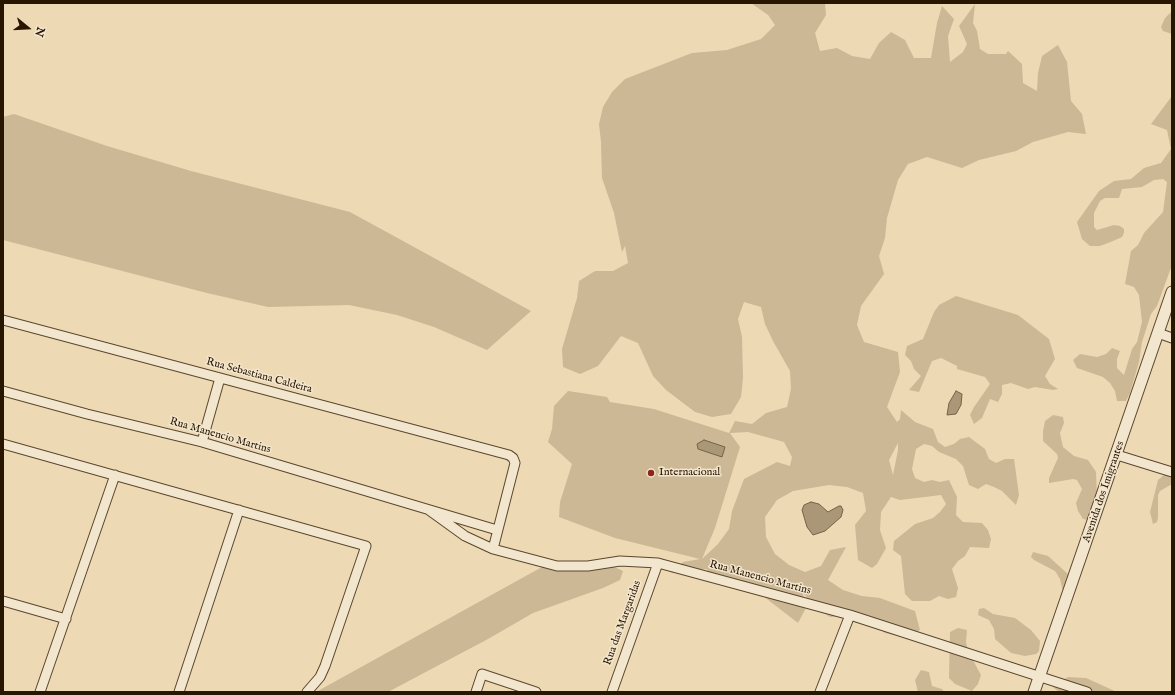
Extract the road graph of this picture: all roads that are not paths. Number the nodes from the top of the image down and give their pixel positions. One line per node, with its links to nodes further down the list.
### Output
1 (1172, 292): 3 (street, Avenida dos Imigrantes)
2 (3, 320): 5 (street, Rua Sebastiana Caldeira)
3 (1158, 333): 4 (street); 9 (street, Avenida dos Imigrantes)
4 (1172, 338)
5 (220, 378): 7 (street); 14 (street, Rua Sebastiana Caldeira)
6 (3, 391): 7 (street, Rua Manencio Martins)
7 (202, 442): 13 (street, Rua Manencio Martins)
8 (3, 444): 11 (street)
9 (1117, 455): 10 (street); 20 (street, Avenida dos Imigrantes)
10 (1172, 472)
11 (115, 475): 12 (street); 19 (street)
12 (239, 510): 22 (street); 23 (street)
13 (429, 510): 14 (street, Rua Manencio Martins); 15 (street, Rua Manencio Martins)
14 (497, 530): 15 (street)
15 (493, 549): 16 (street, Rua Manencio Martins)
16 (658, 562): 18 (street, Rua Manencio Martins); 26 (street, Rua das Margaridas)
17 (3, 601): 19 (street)
18 (850, 615): 20 (street, Rua Manencio Martins); 27 (street)
19 (66, 619): 21 (street)
20 (1039, 677): 28 (street, Avenida dos Imigrantes); 29 (street, Rua Manencio Martins)
21 (40, 692)
22 (179, 692)
23 (307, 692)
24 (476, 692): 25 (street)
25 (536, 692)
26 (612, 692)
27 (820, 692)
28 (1034, 692)
29 (1087, 692)

